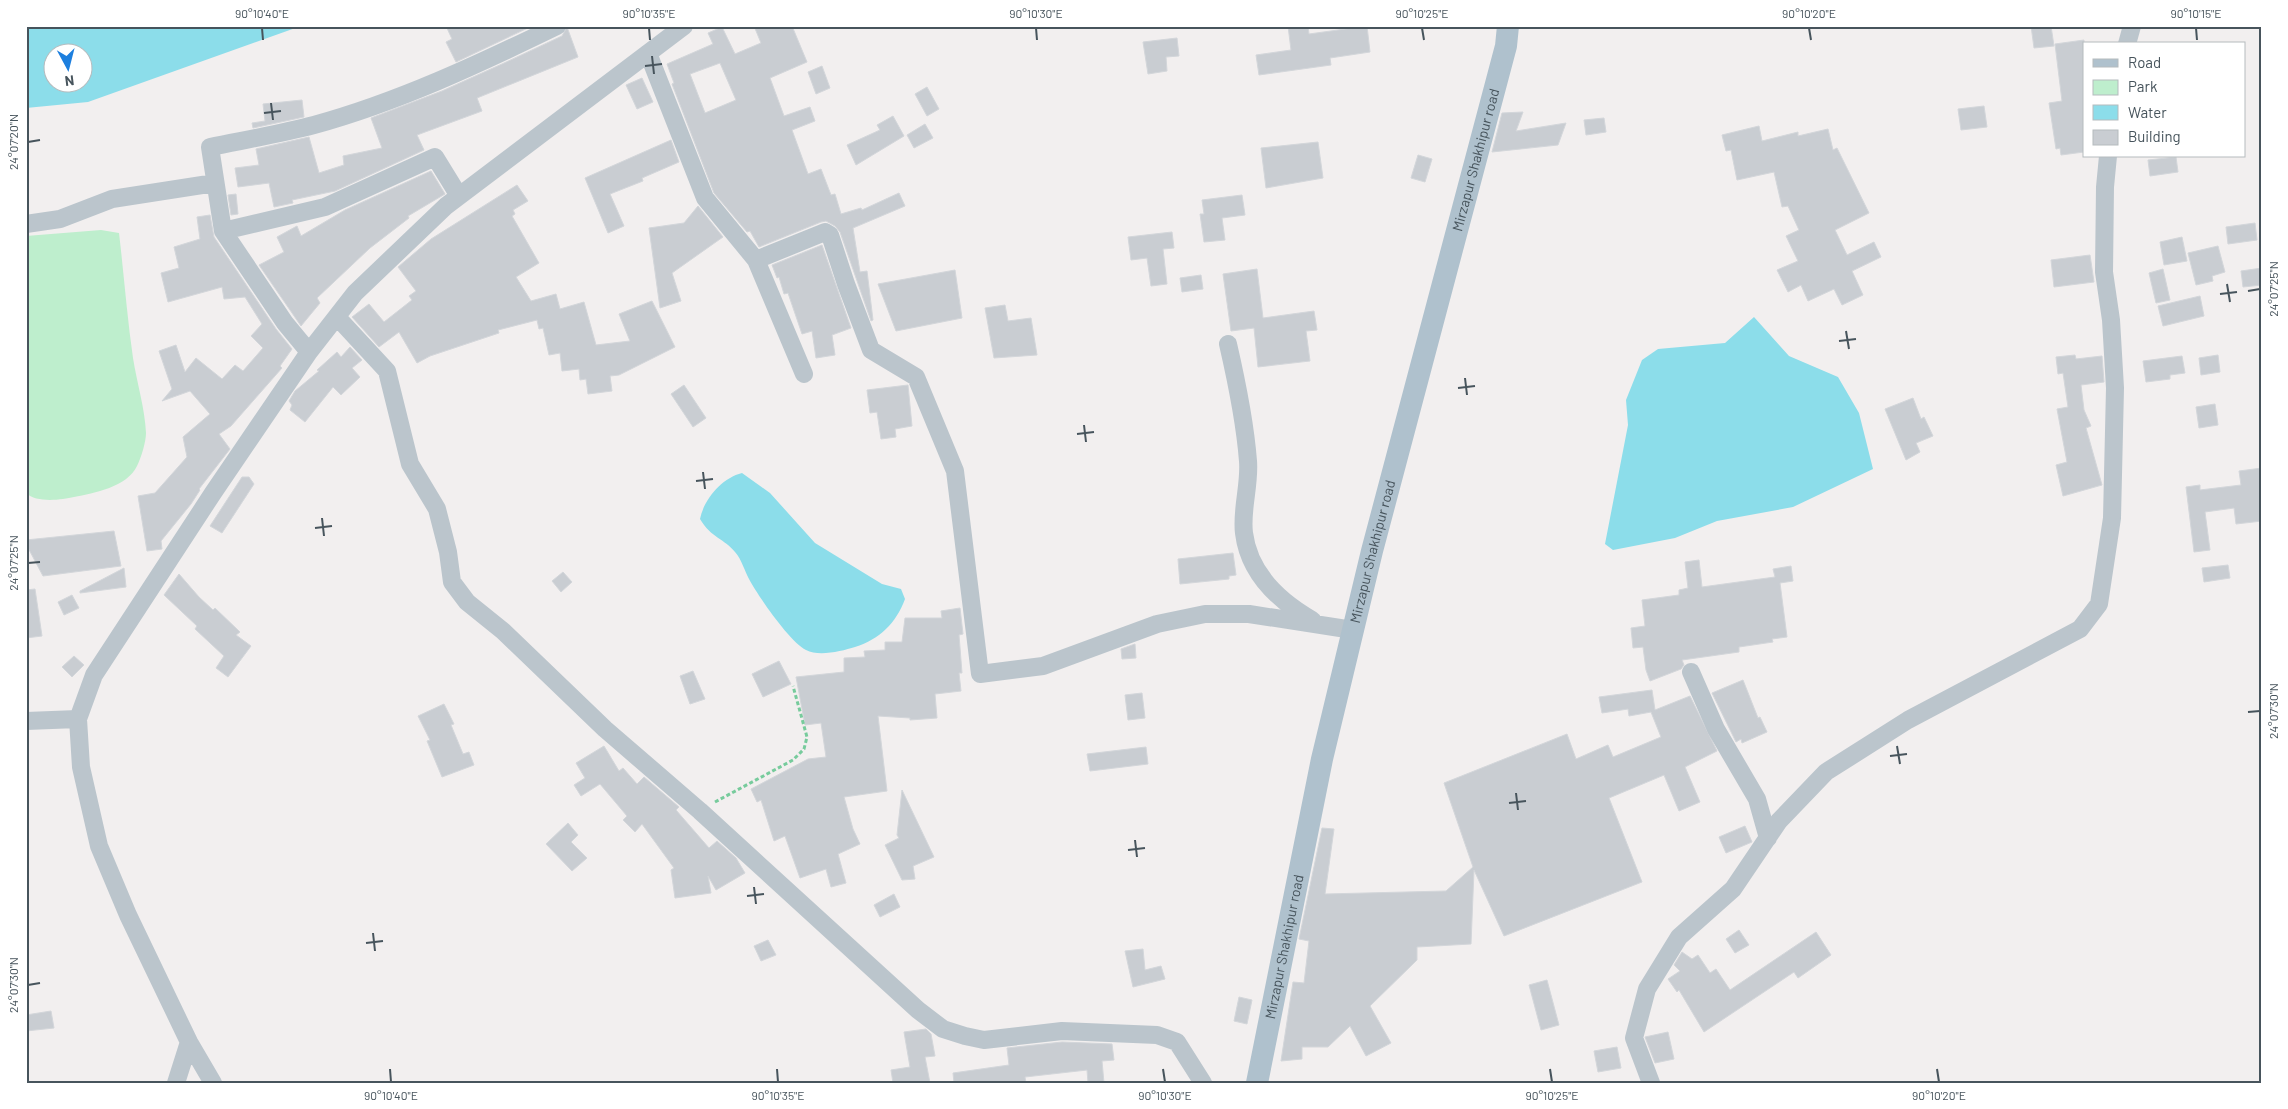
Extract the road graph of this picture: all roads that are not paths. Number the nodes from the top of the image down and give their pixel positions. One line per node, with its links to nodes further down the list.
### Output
1 (557, 26): 8 (street)
2 (684, 26): 6 (street)
3 (1508, 26): 18 (main road, Mirzapur Shakhipur road)
4 (2132, 26): 5 (street)
5 (2128, 42)
6 (648, 53): 9 (street); 12 (street)
7 (2108, 158): 22 (street)
8 (215, 183): 10 (street); 11 (street)
9 (459, 196): 11 (street); 13 (street)
10 (26, 224)
11 (223, 231): 15 (street)
12 (756, 260): 16 (street); 17 (street)
13 (337, 316): 15 (street); 26 (street)
14 (1228, 344): 17 (street)
15 (309, 352): 20 (street)
16 (804, 374)
17 (1321, 625): 18 (street)
18 (1353, 630): 27 (main road, Mirzapur Shakhipur road)
19 (1691, 672): 22 (street)
20 (78, 719): 21 (street); 23 (street)
21 (26, 721)
22 (1768, 838): 28 (street)
23 (189, 1042): 24 (street); 25 (street)
24 (176, 1083)
25 (213, 1083)
26 (1203, 1083)
27 (1257, 1083)
28 (1651, 1083)

